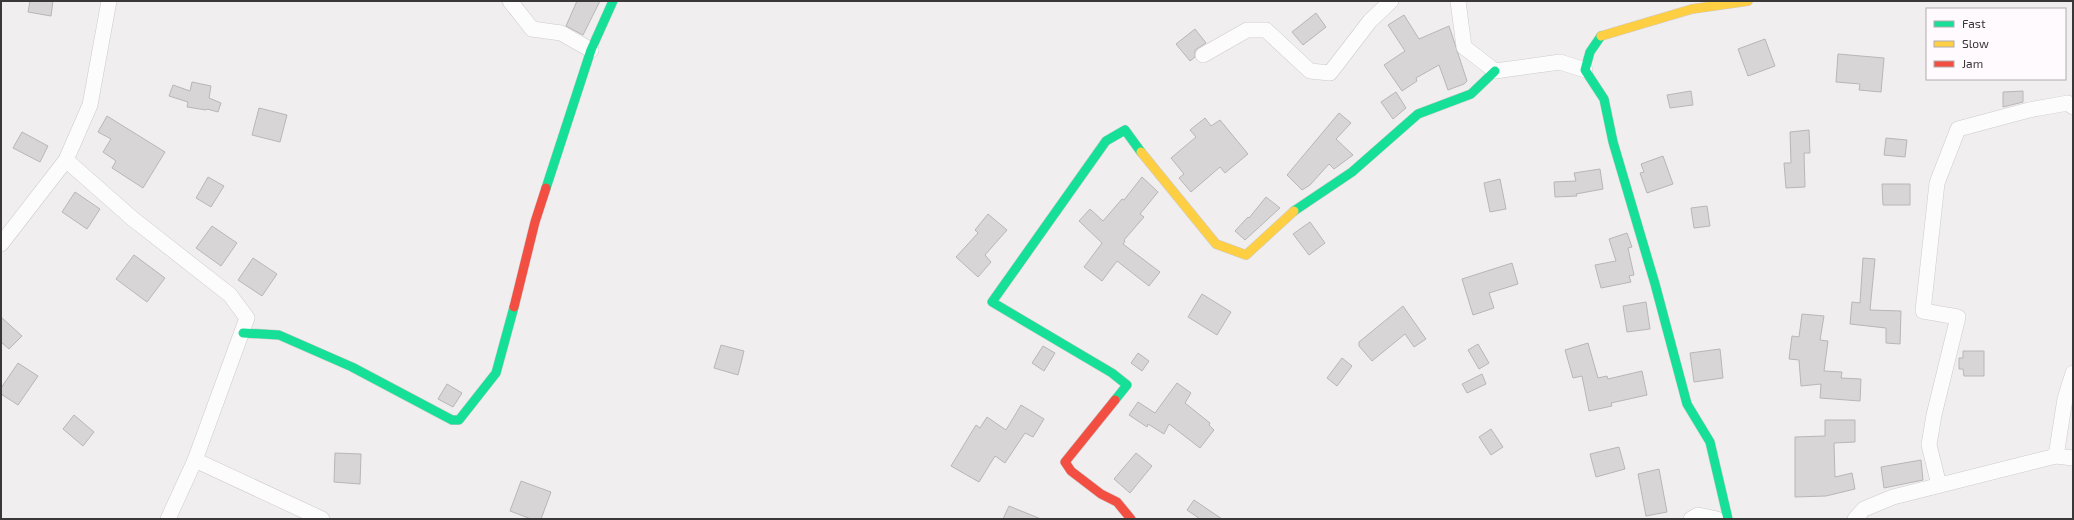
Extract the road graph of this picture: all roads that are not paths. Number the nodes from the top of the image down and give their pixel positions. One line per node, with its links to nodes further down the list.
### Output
1 (109, 1): 12 (street)
2 (510, 1): 7 (street)
3 (612, 1): 7 (street)
4 (1391, 1): 8 (street)
5 (1458, 1): 10 (street)
6 (1748, 1): 9 (street)
7 (591, 50): 14 (street)
8 (1203, 55)
9 (1585, 70): 10 (street); 25 (street)
10 (1495, 71): 22 (street)
11 (2073, 107): 19 (street)
12 (66, 160): 13 (street); 14 (street)
13 (1, 244)
14 (243, 334): 18 (street)
15 (2073, 373): 16 (street)
16 (2056, 456): 17 (street); 19 (street)
17 (2073, 458)
18 (195, 460): 20 (street); 21 (street)
19 (1939, 485): 26 (street)
20 (168, 519)
21 (322, 519)
22 (1131, 519)
23 (1691, 519): 24 (street)
24 (1717, 519)
25 (1728, 519)
26 (1855, 519)

